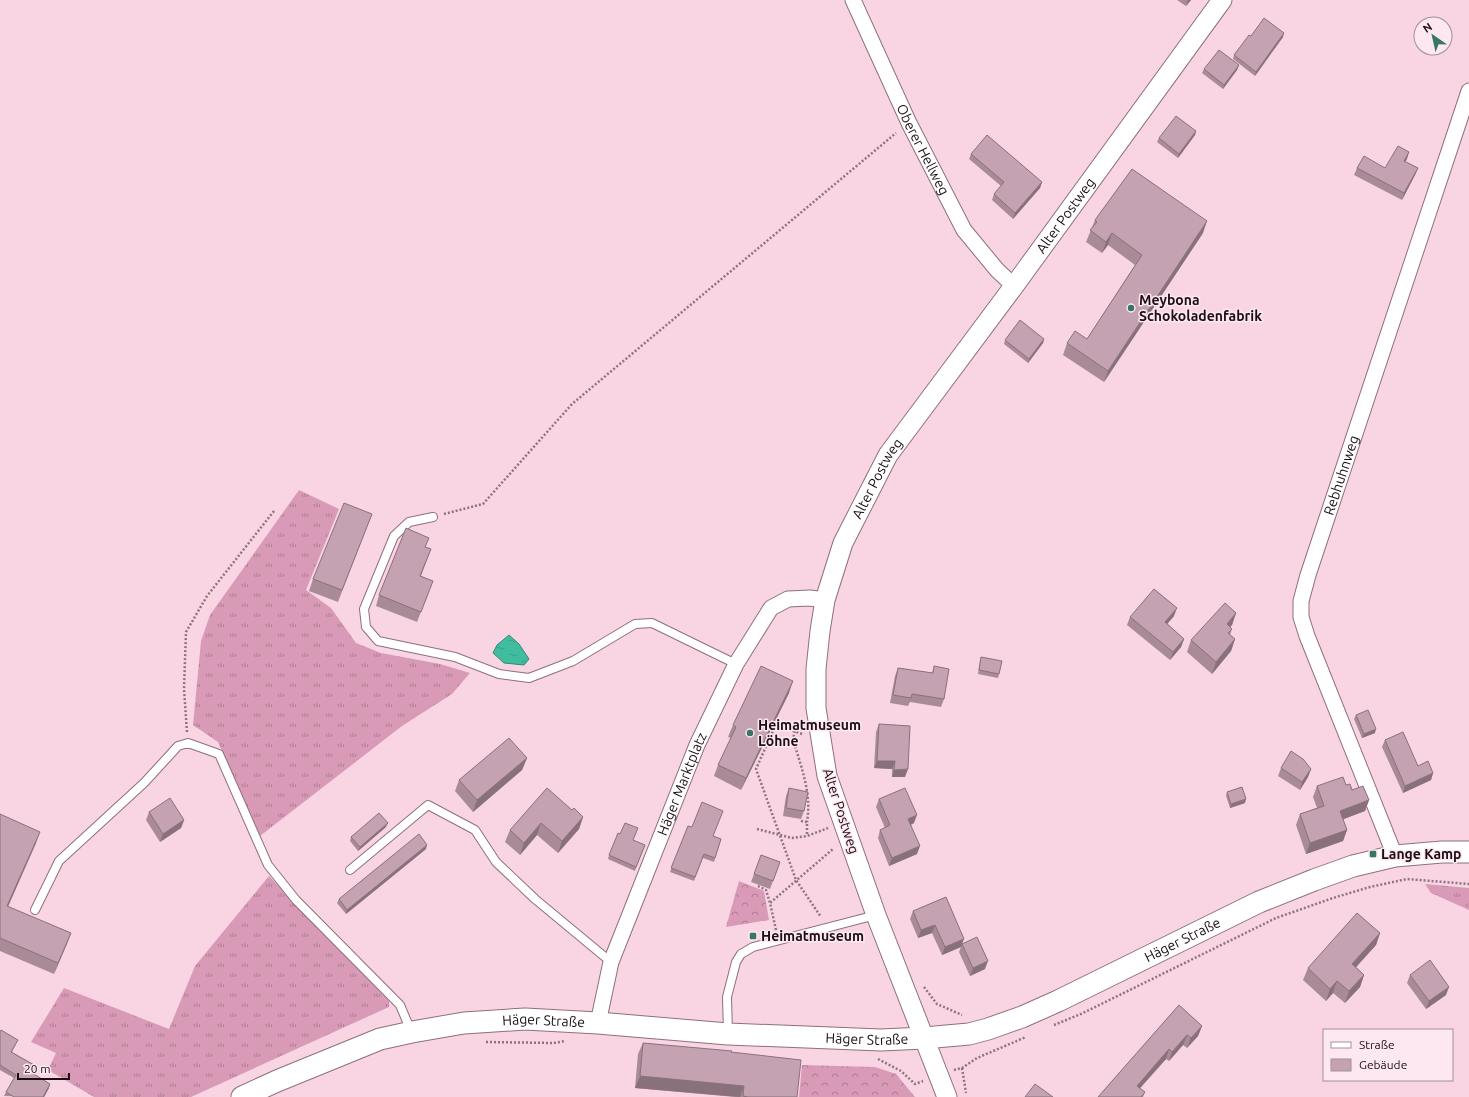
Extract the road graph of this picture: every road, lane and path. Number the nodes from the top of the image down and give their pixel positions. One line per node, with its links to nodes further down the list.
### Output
1 (853, 0): 4 (street, Oberer Hellweg)
2 (1222, 0): 5 (street, Alter Postweg)
3 (1469, 91): 21 (street, Rebhuhnweg)
4 (909, 123): 5 (street, Oberer Hellweg); 7 (path)
5 (1014, 286): 8 (street, Alter Postweg)
6 (274, 511): 12 (path)
7 (433, 517): 9 (lane)
8 (826, 600): 9 (street, Häger Marktplatz); 11 (street, Alter Postweg)
9 (736, 664): 31 (street, Häger Marktplatz)
10 (795, 731): 11 (path); 14 (path); 17 (path)
11 (820, 731): 15 (street, Alter Postweg)
12 (188, 742): 27 (lane); 35 (lane)
13 (801, 821): 14 (path)
14 (807, 822): 18 (path)
15 (843, 822): 18 (path); 19 (street, Alter Postweg)
16 (757, 829): 17 (path)
17 (780, 835): 18 (path); 23 (path)
18 (807, 836)
19 (850, 840): 23 (path); 28 (street, Alter Postweg)
20 (1469, 852): 21 (main road, Häger Straße)
21 (1395, 856): 37 (main road, Häger Straße)
22 (350, 870): 31 (lane)
23 (796, 880): 26 (path); 29 (path)
24 (1469, 884): 34 (path)
25 (758, 886): 26 (path)
26 (770, 903): 30 (path)
27 (35, 910)
28 (876, 915): 29 (lane); 39 (street, Alter Postweg)
29 (825, 928): 30 (lane)
30 (779, 940): 36 (lane)
31 (611, 962): 33 (street, Häger Marktplatz)
32 (924, 986): 37 (path)
33 (598, 1023): 35 (main road, Häger Straße); 36 (main road, Häger Straße)
34 (1053, 1026)
35 (412, 1032): 46 (main road, Häger Straße)
36 (728, 1034): 39 (main road, Häger Straße)
37 (969, 1034): 39 (main road, Häger Straße); 43 (path)
38 (1033, 1034): 43 (path)
39 (924, 1038): 45 (street, Alter Postweg)
40 (566, 1041): 41 (path)
41 (483, 1042)
42 (876, 1058): 45 (path)
43 (977, 1058): 44 (path)
44 (962, 1068): 45 (path); 48 (path)
45 (938, 1076): 47 (street, Alter Postweg)
46 (242, 1097)
47 (947, 1097)
48 (966, 1097)

